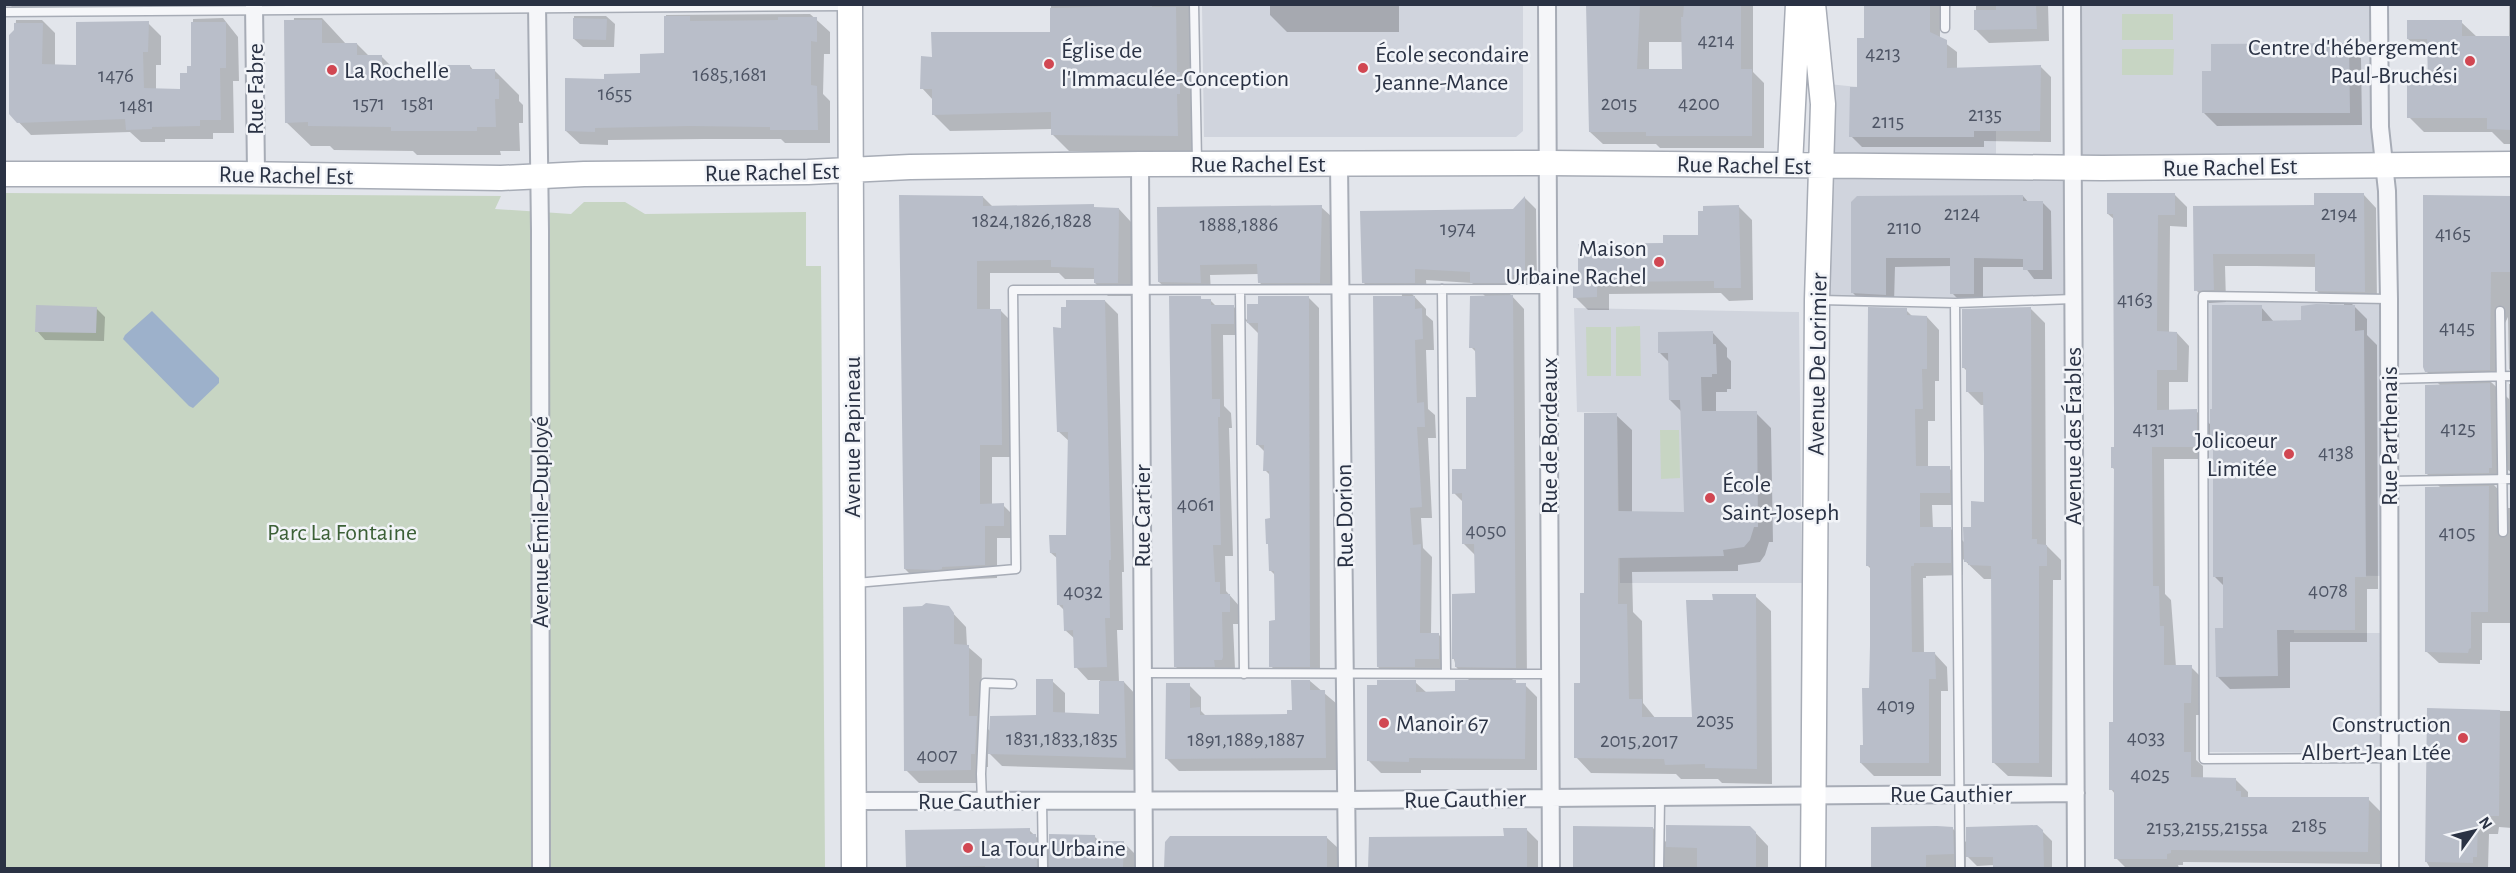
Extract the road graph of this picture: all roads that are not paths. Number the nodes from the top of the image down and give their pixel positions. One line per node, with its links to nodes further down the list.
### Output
1 (1194, 4): 18 (lane)
2 (1547, 4): 16 (street, Rue de Bordeaux)
3 (1798, 4): 21 (main road)
4 (1813, 4): 23 (main road, Avenue De Lorimier)
5 (1945, 4): 15 (lane)
6 (2072, 4): 24 (street, Avenue des Érables)
7 (2379, 4): 22 (street, Rue Parthenais)
8 (850, 5): 9 (lane); 25 (main road, Avenue Papineau)
9 (687, 6): 11 (lane)
10 (396, 7): 11 (lane); 12 (lane)
11 (537, 7): 28 (street, Avenue Émile-Duployé)
12 (254, 8): 13 (lane); 27 (street, Rue Fabre)
13 (113, 9): 14 (lane)
14 (4, 12)
15 (1945, 28)
16 (1549, 163): 19 (main road, Rue Rachel Est); 21 (main road, Rue Rachel Est); 30 (street, Rue de Bordeaux)
17 (1140, 164): 18 (main road, Rue Rachel Est); 25 (main road, Rue Rachel Est); 33 (street, Rue Cartier)
18 (1197, 164): 19 (main road, Rue Rachel Est)
19 (1339, 164): 32 (street, Rue Dorion)
20 (2511, 164): 22 (main road, Rue Rachel Est)
21 (1790, 165): 23 (main road, Rue Rachel Est)
22 (2384, 165): 24 (main road, Rue Rachel Est); 35 (street, Rue Parthenais)
23 (1821, 166): 24 (main road, Rue Rachel Est); 36 (main road, Avenue De Lorimier)
24 (2072, 168): 34 (street, Avenue des Érables)
25 (851, 170): 28 (main road, Rue Rachel Est); 46 (main road, Avenue Papineau)
26 (4, 174): 27 (main road, Rue Rachel Est)
27 (256, 174): 28 (main road, Rue Rachel Est)
28 (538, 176): 64 (street, Avenue Émile-Duployé)
29 (1442, 289): 30 (lane); 32 (lane); 49 (lane)
30 (1549, 289): 50 (street, Rue de Bordeaux)
31 (1240, 290): 32 (lane); 33 (lane); 48 (lane)
32 (1341, 290): 51 (street, Rue Dorion)
33 (1141, 291): 46 (lane); 47 (street, Rue Cartier)
34 (2073, 299): 37 (lane); 54 (street, Avenue des Érables)
35 (2389, 299): 41 (street, Rue Parthenais); 53 (lane)
36 (1817, 300): 37 (lane); 56 (main road, Avenue De Lorimier)
37 (1955, 303): 55 (lane)
38 (2500, 310): 40 (lane)
39 (2511, 376): 40 (lane)
40 (2500, 377): 41 (lane); 43 (lane)
41 (2390, 379): 44 (street, Rue Parthenais)
42 (2511, 479): 43 (lane)
43 (2501, 480): 44 (lane); 45 (lane)
44 (2390, 481): 53 (street, Rue Parthenais)
45 (2503, 532)
46 (852, 583): 60 (main road, Avenue Papineau)
47 (1143, 673): 48 (lane); 63 (street, Rue Cartier)
48 (1244, 674): 51 (lane)
49 (1446, 674): 50 (lane); 51 (lane)
50 (1549, 674): 57 (street, Rue de Bordeaux)
51 (1347, 675): 59 (street, Rue Dorion)
52 (1012, 684): 61 (lane)
53 (2390, 758): 74 (street, Rue Parthenais)
54 (2076, 793): 55 (street, Rue Gauthier); 73 (street, Avenue des Érables)
55 (1959, 794): 56 (street, Rue Gauthier); 72 (lane)
56 (1812, 795): 58 (street, Rue Gauthier); 71 (main road, Avenue De Lorimier)
57 (1551, 798): 58 (street, Rue Gauthier); 59 (street, Rue Gauthier); 69 (street, Rue de Bordeaux)
58 (1660, 798): 70 (lane)
59 (1347, 800): 63 (street, Rue Gauthier); 68 (street, Rue Dorion)
60 (854, 801): 61 (street, Rue Gauthier); 65 (main road, Avenue Papineau)
61 (982, 801): 62 (street, Rue Gauthier)
62 (1042, 801): 63 (street, Rue Gauthier); 66 (lane)
63 (1143, 801): 67 (street, Rue Cartier)
64 (541, 868)
65 (854, 868)
66 (1043, 868)
67 (1144, 868)
68 (1347, 868)
69 (1551, 868)
70 (1659, 868)
71 (1813, 868)
72 (1960, 868)
73 (2076, 868)
74 (2390, 868)

